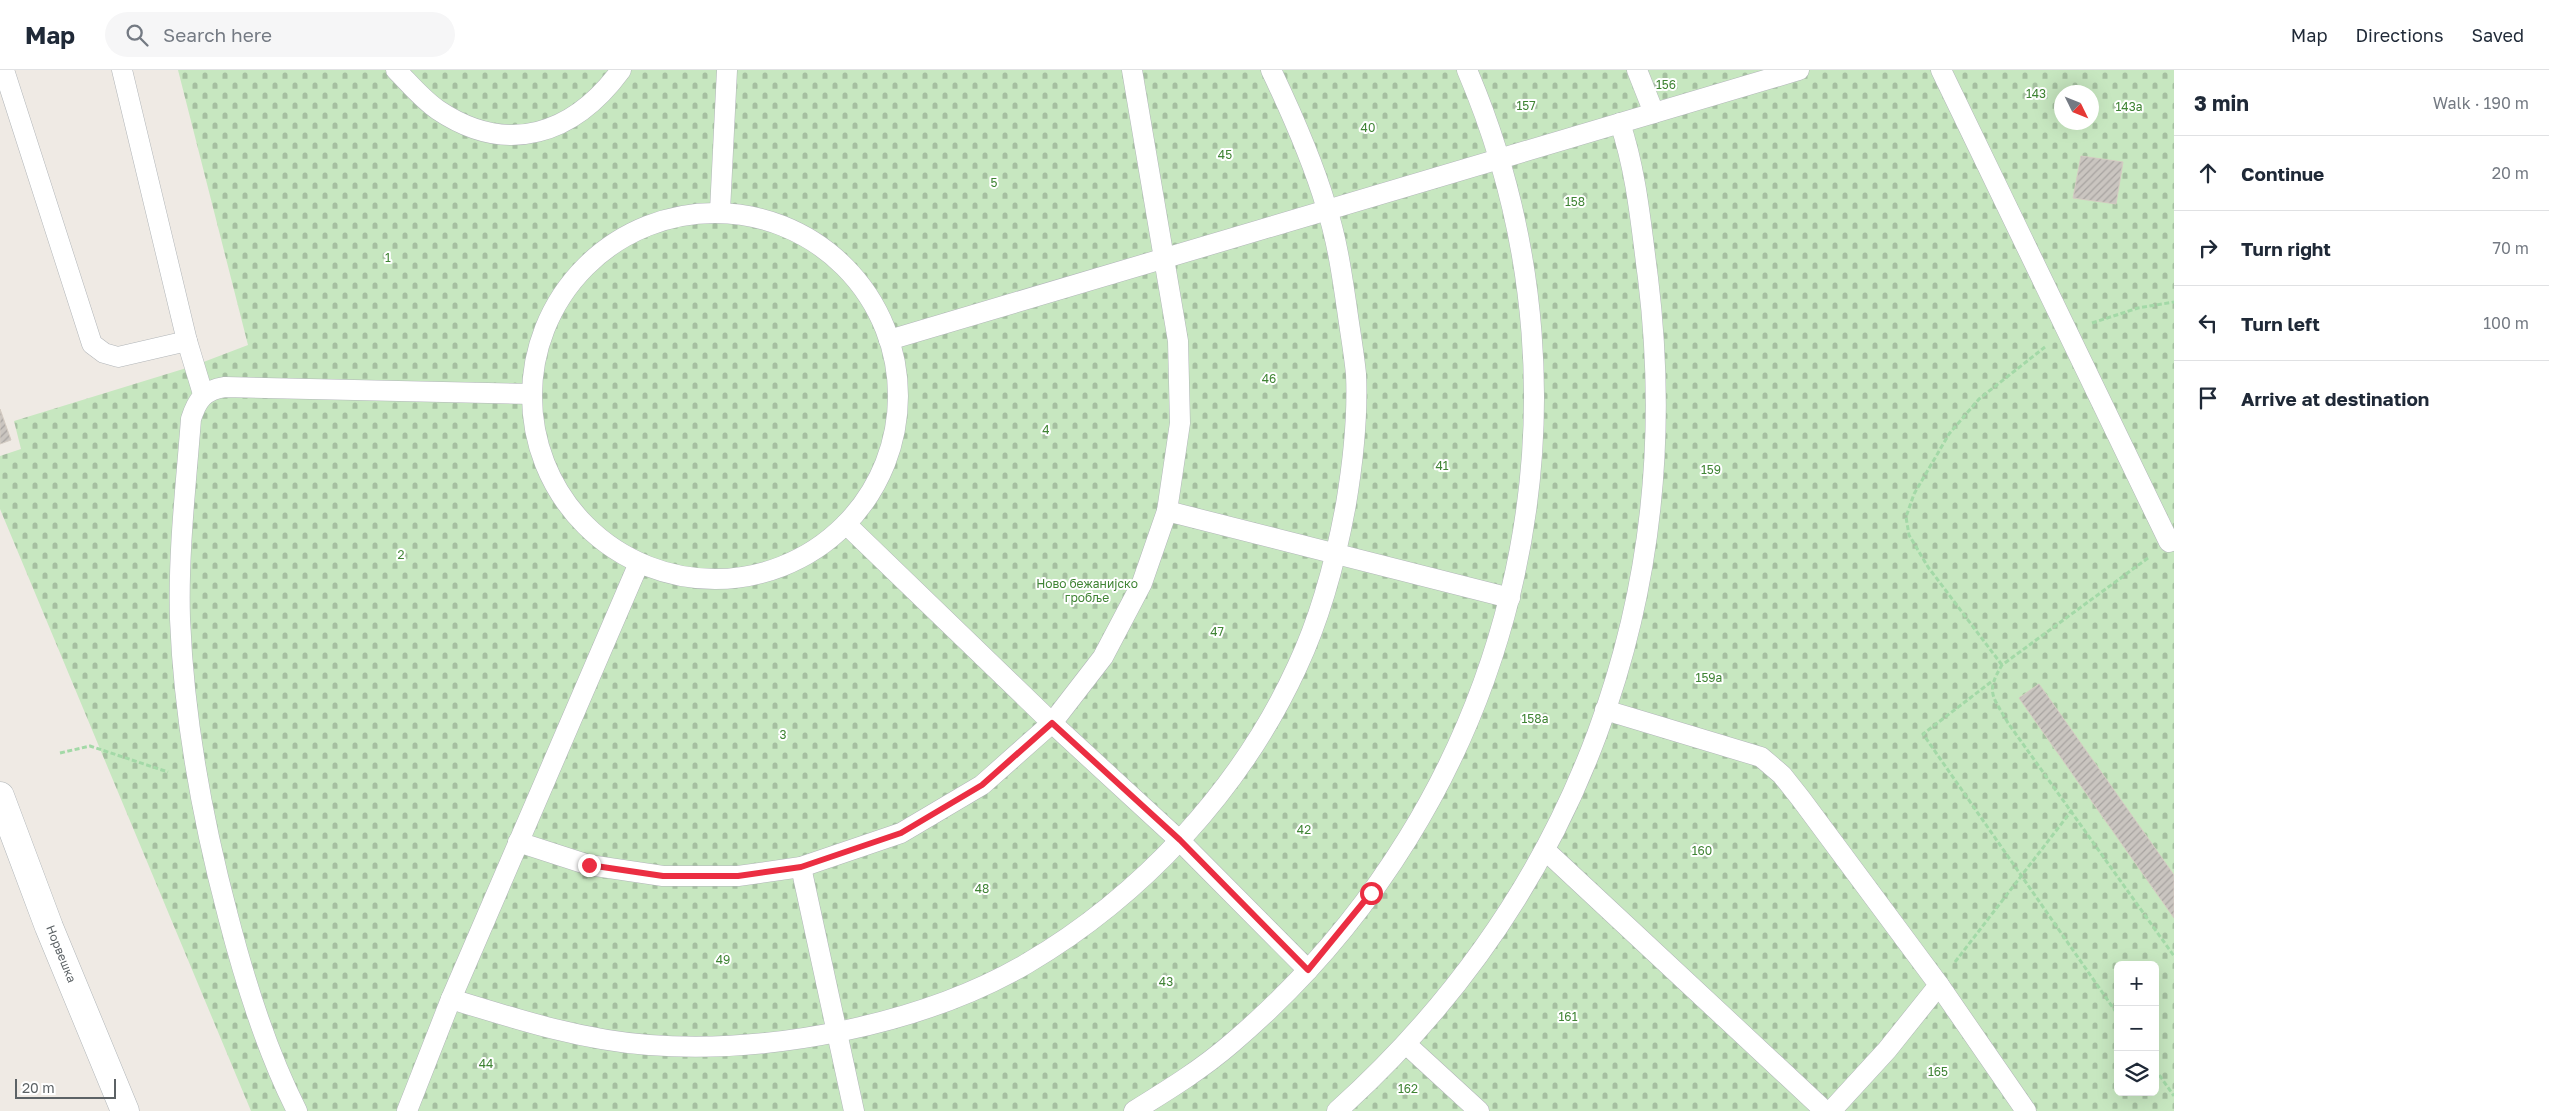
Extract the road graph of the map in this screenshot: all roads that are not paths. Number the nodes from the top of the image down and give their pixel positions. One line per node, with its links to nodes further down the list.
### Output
1 (4, 70): 19 (lane)
2 (122, 70): 19 (lane)
3 (396, 70): 4 (lane)
4 (621, 70)
5 (727, 70): 16 (lane)
6 (1132, 70): 17 (lane)
7 (1271, 70): 15 (lane)
8 (1467, 70): 14 (lane)
9 (1637, 70): 12 (lane)
10 (1799, 70): 12 (lane)
11 (1941, 70): 24 (lane)
12 (1654, 113): 13 (lane)
13 (1620, 123): 14 (lane); 28 (lane)
14 (1499, 159): 15 (lane); 27 (lane)
15 (1328, 209): 17 (lane); 25 (lane)
16 (720, 211): 18 (lane); 21 (lane)
17 (1165, 258): 18 (lane); 22 (lane)
18 (889, 340): 23 (lane)
19 (187, 341): 20 (lane)
20 (203, 394): 21 (lane); 41 (lane)
21 (532, 394): 26 (lane)
22 (1166, 511): 25 (lane); 29 (lane)
23 (846, 524): 26 (lane); 29 (lane)
24 (2169, 542)
25 (1337, 553): 27 (lane); 31 (lane)
26 (639, 563): 32 (lane)
27 (1510, 598): 35 (lane)
28 (1605, 710): 33 (lane); 36 (lane)
29 (1052, 723): 31 (lane); 34 (lane)
30 (0, 796): 40 (main road, Норвешка)
31 (1180, 840): 35 (lane); 38 (lane)
32 (518, 842): 34 (lane); 37 (lane)
33 (1545, 850): 39 (lane); 47 (lane)
34 (801, 867): 38 (lane)
35 (1308, 970): 44 (lane)
36 (1938, 985): 48 (lane); 49 (lane)
37 (451, 999): 38 (lane); 42 (lane)
38 (836, 1032): 43 (lane)
39 (1406, 1044): 45 (lane); 46 (lane)
40 (124, 1111)
41 (297, 1111)
42 (407, 1111)
43 (854, 1111)
44 (1134, 1111)
45 (1337, 1111)
46 (1479, 1111)
47 (1825, 1111)
48 (1832, 1111)
49 (2026, 1111)

